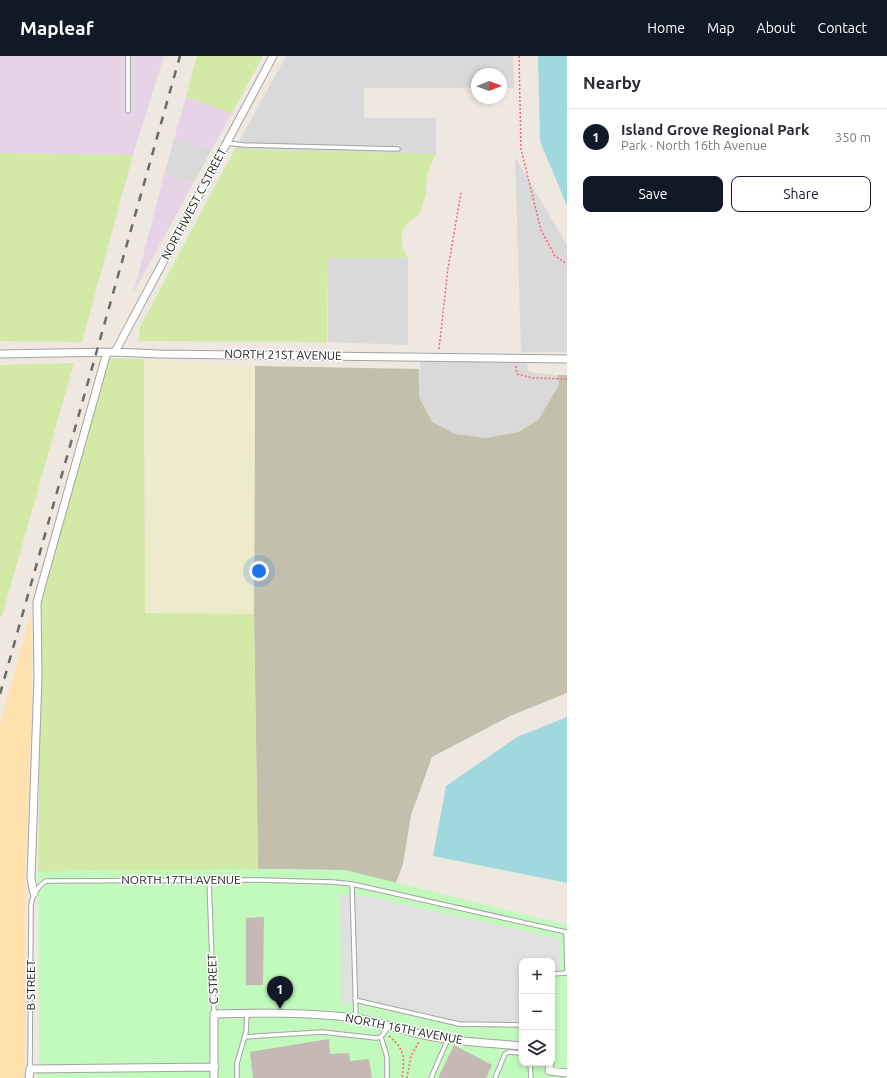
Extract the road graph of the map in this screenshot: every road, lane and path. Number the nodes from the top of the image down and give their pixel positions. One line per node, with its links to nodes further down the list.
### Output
1 (128, 56): 4 (lane)
2 (273, 56): 5 (street, NORTHWEST C STREET)
3 (519, 56): 8 (path)
4 (128, 111)
5 (226, 143): 6 (lane); 10 (street, NORTHWEST C STREET)
6 (398, 149)
7 (461, 193): 12 (path)
8 (567, 264)
9 (107, 352): 10 (street, NORTH 21ST AVENUE); 11 (street, NORTH 21ST AVENUE); 18 (street)
10 (115, 352): 12 (street, NORTH 21ST AVENUE)
11 (0, 354)
12 (438, 357): 13 (street, NORTH 21ST AVENUE)
13 (516, 358): 14 (street, NORTH 21ST AVENUE); 15 (path)
14 (567, 359)
15 (567, 379)
16 (209, 880): 17 (lane, NORTH 17TH AVENUE); 18 (lane, NORTH 17TH AVENUE); 22 (lane, C STREET)
17 (352, 884): 19 (lane, NORTH 17TH AVENUE); 20 (lane)
18 (34, 893): 36 (lane, B STREET)
19 (555, 974)
20 (355, 1000): 23 (lane); 24 (lane)
21 (246, 1013): 22 (street, NORTH 16TH AVENUE); 23 (street, NORTH 16TH AVENUE); 27 (lane)
22 (214, 1014): 35 (street, C STREET)
23 (356, 1018): 25 (street, NORTH 16TH AVENUE)
24 (519, 1024)
25 (389, 1025): 28 (lane); 29 (street, NORTH 16TH AVENUE)
26 (390, 1036): 42 (path)
27 (244, 1037): 28 (lane); 40 (lane)
28 (381, 1037): 41 (lane)
29 (448, 1039): 31 (street, NORTH 16TH AVENUE); 44 (lane)
30 (420, 1040): 43 (path)
31 (519, 1050)
32 (519, 1050): 45 (lane)
33 (530, 1066): 46 (lane)
34 (550, 1066): 37 (street)
35 (215, 1067): 36 (street); 39 (street, C STREET)
36 (30, 1069): 38 (street, B STREET)
37 (567, 1073)
38 (30, 1078)
39 (214, 1078)
40 (237, 1078)
41 (387, 1078)
42 (402, 1078)
43 (407, 1078)
44 (431, 1078)
45 (495, 1078)
46 (531, 1078)

